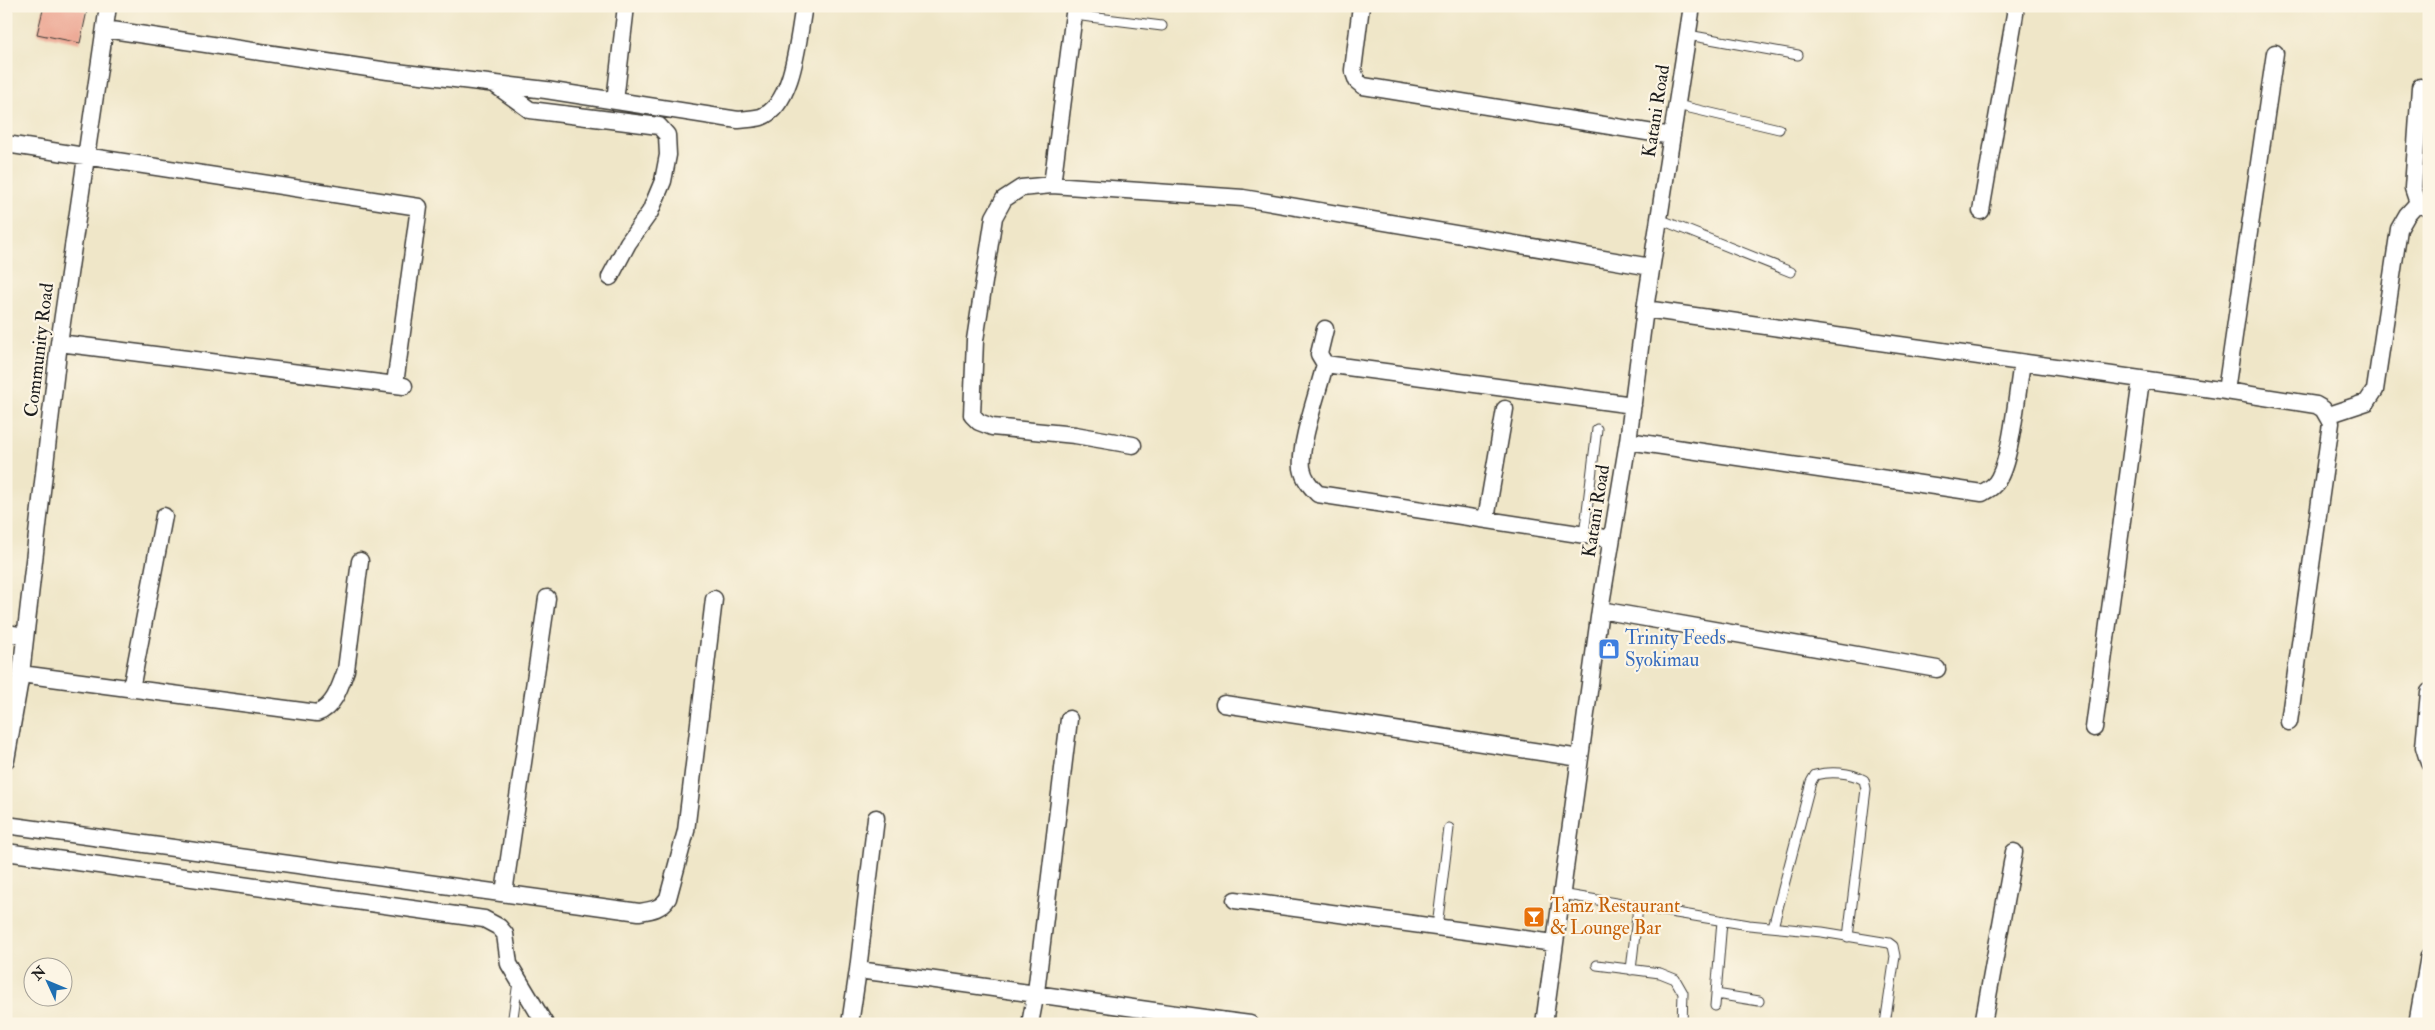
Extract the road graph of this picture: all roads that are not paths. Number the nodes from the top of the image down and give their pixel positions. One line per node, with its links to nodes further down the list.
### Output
1 (8, 6): 8 (lane)
2 (108, 6): 11 (street, Community Road)
3 (626, 6): 17 (street)
4 (804, 6): 17 (street)
5 (1361, 6): 20 (street)
6 (1692, 6): 12 (street, Katani Road)
7 (2015, 6): 25 (street)
8 (6, 11)
9 (1075, 11): 10 (lane); 23 (street)
10 (1162, 26)
11 (105, 29): 15 (street); 22 (street, Community Road)
12 (1688, 35): 14 (lane); 18 (street, Katani Road)
13 (2275, 54): 36 (street)
14 (1798, 55)
15 (495, 84): 17 (street); 29 (street)
16 (2420, 87): 24 (street)
17 (615, 101)
18 (1677, 105): 19 (lane); 20 (street, Katani Road)
19 (1779, 128)
20 (1672, 136): 26 (street, Katani Road)
21 (6, 144): 22 (street)
22 (86, 158): 32 (street, Community Road); 32 (street)
23 (1052, 185): 27 (street); 42 (street)
24 (2424, 206): 39 (street)
25 (1981, 211)
26 (1659, 219): 27 (street, Katani Road); 28 (lane)
27 (1652, 267): 30 (street, Katani Road)
28 (1791, 272)
29 (610, 277)
30 (1645, 309): 33 (street); 37 (street, Katani Road)
31 (1325, 329): 34 (street)
32 (60, 343): 52 (street, Community Road)
33 (2022, 363): 35 (street); 41 (street)
34 (1325, 364): 37 (street); 44 (street)
35 (2142, 380): 36 (street); 60 (street)
36 (2226, 391): 39 (street)
37 (1632, 405): 41 (street, Katani Road)
38 (1505, 409): 44 (street)
39 (2328, 416): 59 (street)
40 (1597, 429): 45 (lane)
41 (1628, 441): 46 (street, Katani Road)
42 (1133, 445)
43 (164, 516): 55 (street)
44 (1486, 519): 45 (street)
45 (1584, 535): 46 (street)
46 (1612, 539): 50 (street, Katani Road)
47 (360, 561): 55 (street)
48 (547, 598): 69 (street)
49 (714, 599): 69 (street)
50 (1600, 610): 53 (street); 61 (street, Katani Road)
51 (6, 633): 52 (street)
52 (25, 636): 54 (street, Community Road)
53 (1937, 669)
54 (20, 674): 55 (street); 62 (street, Community Road)
55 (131, 689)
56 (2429, 692): 63 (street)
57 (1224, 704): 61 (street)
58 (1069, 719): 83 (street)
59 (2288, 722)
60 (2094, 728)
61 (1580, 758): 70 (street, Katani Road)
62 (6, 760)
63 (2429, 763)
64 (876, 818): 80 (street)
65 (6, 824): 69 (street)
66 (1449, 828): 74 (lane)
67 (6, 852): 82 (street)
68 (2014, 852): 95 (street)
69 (504, 893)
70 (1561, 894): 72 (lane); 77 (street, Katani Road)
71 (1236, 900): 74 (street)
72 (1638, 907): 73 (lane); 81 (lane)
73 (1722, 921): 75 (lane); 84 (lane)
74 (1437, 927): 77 (street)
75 (1773, 928): 76 (lane); 76 (lane)
76 (1848, 936): 94 (lane)
77 (1554, 943): 92 (street, Katani Road)
78 (2429, 956): 96 (street)
79 (1597, 965): 81 (lane)
80 (858, 970): 83 (street); 89 (street)
81 (1631, 970): 93 (lane)
82 (518, 981): 87 (lane); 88 (street)
83 (1036, 992): 90 (street); 91 (street)
84 (1716, 994): 85 (lane); 86 (lane)
85 (1759, 1001)
86 (1715, 1006)
87 (512, 1024)
88 (545, 1024)
89 (850, 1024)
90 (1030, 1024)
91 (1250, 1024)
92 (1544, 1024)
93 (1682, 1024)
94 (1885, 1024)
95 (1983, 1024)
96 (2417, 1024)

